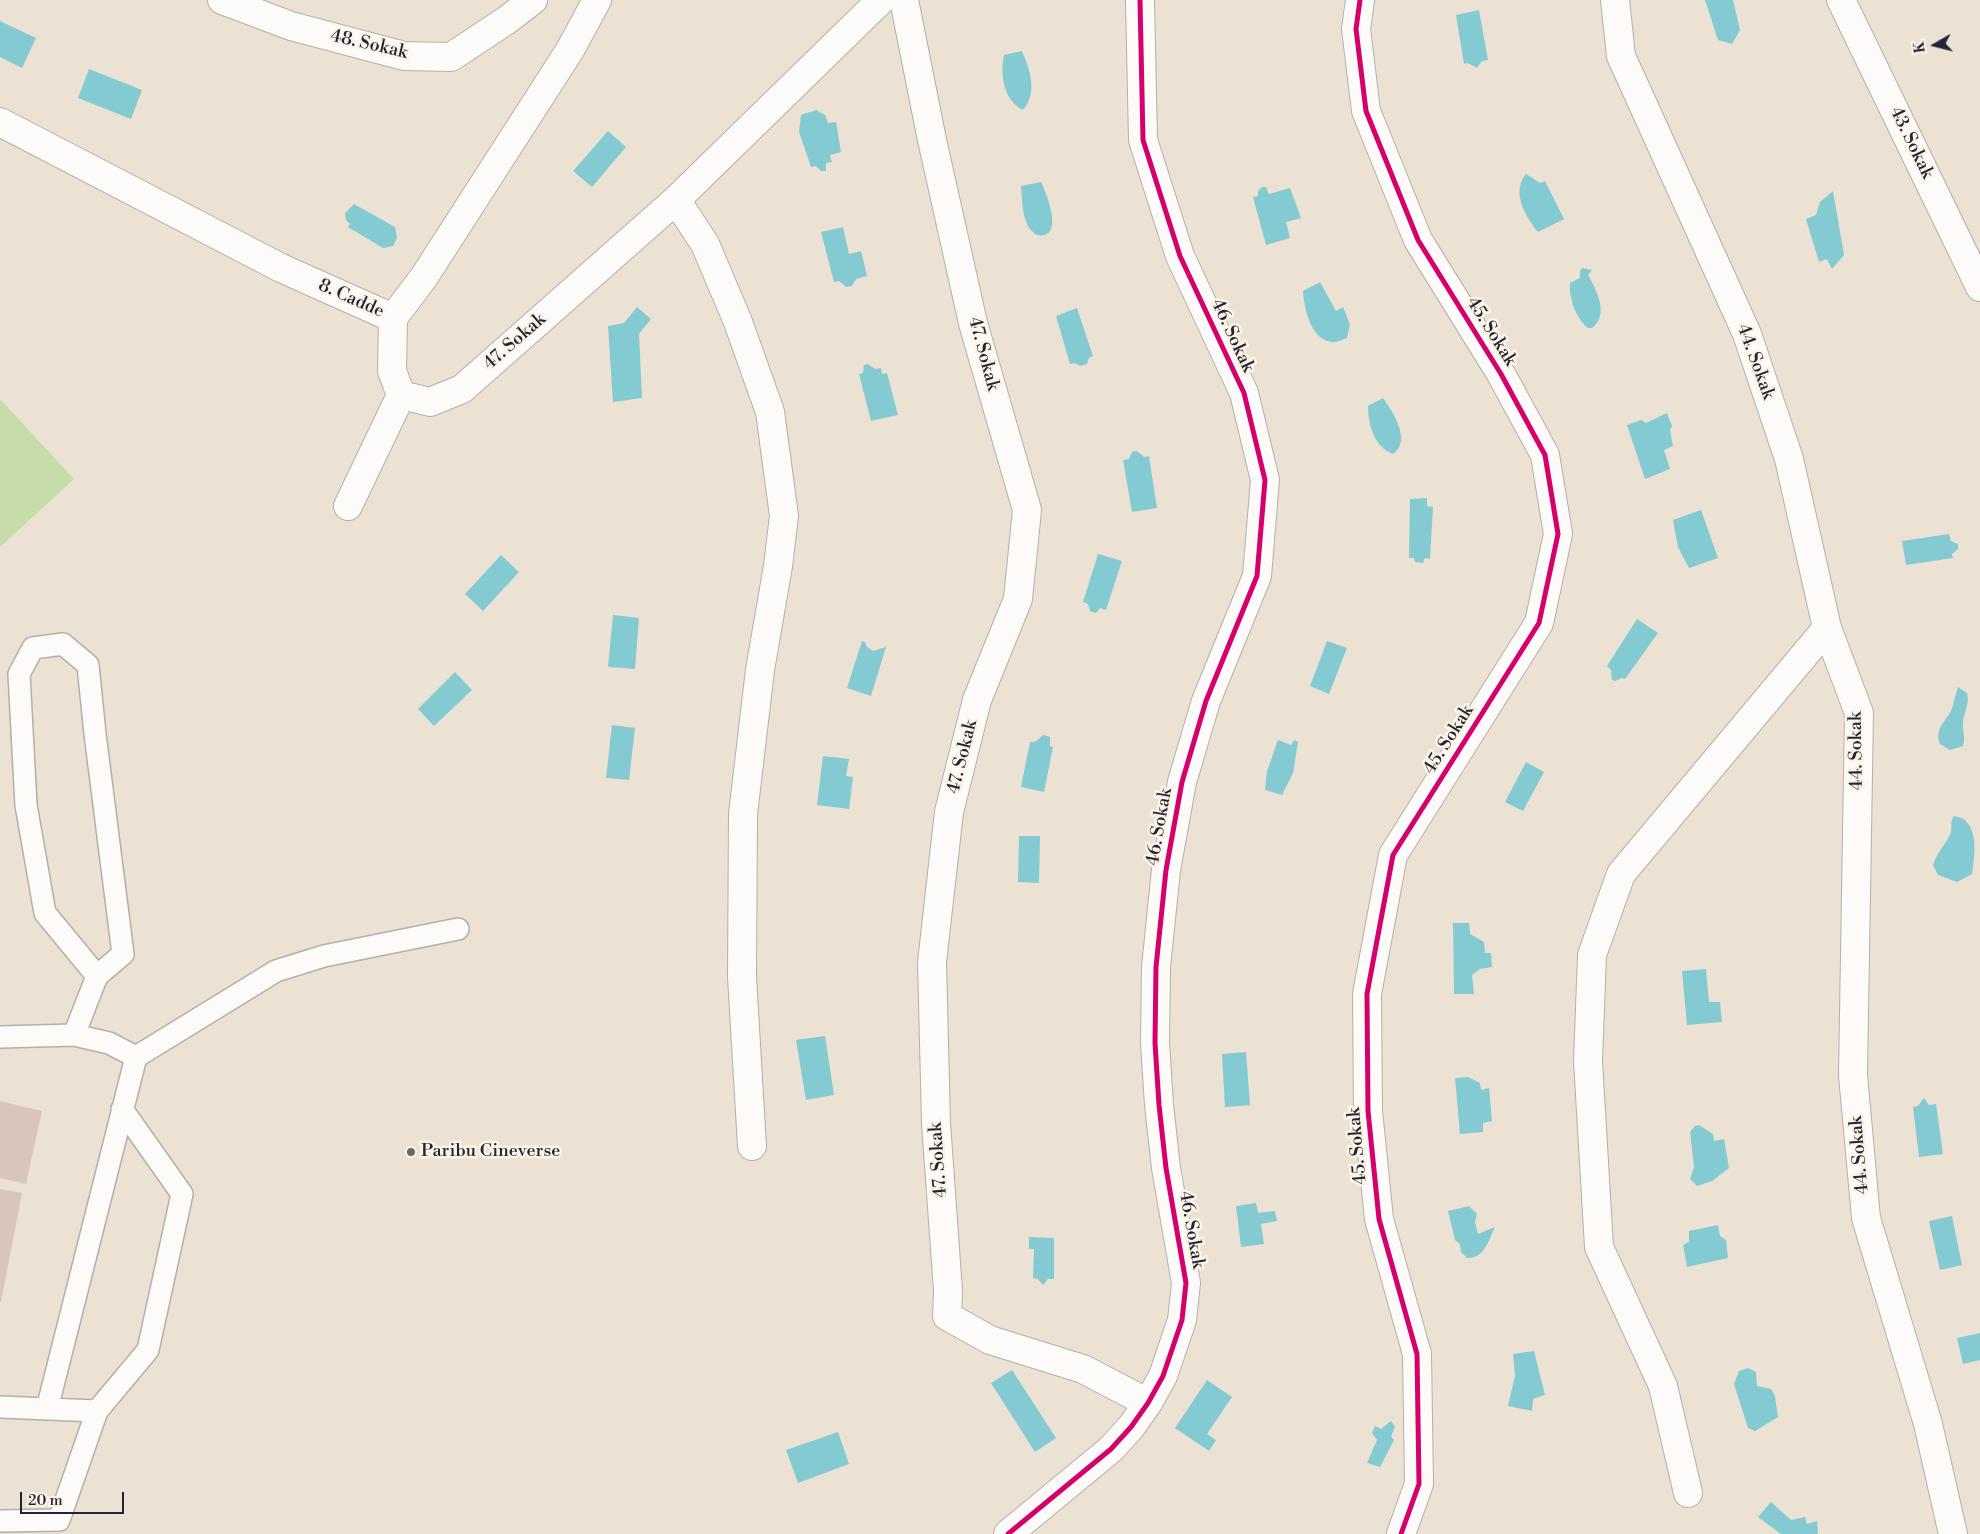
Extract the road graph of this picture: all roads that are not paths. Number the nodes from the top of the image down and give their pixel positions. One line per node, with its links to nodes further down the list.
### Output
1 (222, 0): 2 (street, 48. Sokak)
2 (533, 0)
3 (597, 0): 13 (street, 8. Cadde)
4 (881, 0): 11 (street, 47. Sokak)
5 (904, 0): 24 (street, 47. Sokak)
6 (1140, 0): 24 (street, 46. Sokak)
7 (1360, 0): 31 (street, 45. Sokak)
8 (1615, 0): 16 (street, 44. Sokak)
9 (1841, 0): 12 (street, 43. Sokak)
10 (0, 122): 13 (street, 8. Cadde)
11 (676, 200): 14 (street, 47. Sokak); 23 (street)
12 (1980, 287)
13 (393, 318): 14 (street)
14 (401, 395): 15 (street)
15 (348, 506)
16 (1827, 628): 28 (street); 32 (street, 44. Sokak)
17 (458, 929): 21 (lane)
18 (97, 976): 18 (lane); 19 (lane)
19 (74, 1035): 20 (lane); 21 (lane)
20 (0, 1037)
21 (136, 1057): 22 (lane)
22 (122, 1109): 26 (lane); 27 (lane)
23 (752, 1146)
24 (1148, 1404): 30 (street, 46. Sokak)
25 (0, 1407): 26 (lane)
26 (47, 1409): 27 (lane)
27 (97, 1411): 29 (lane)
28 (1688, 1492)
29 (0, 1521)
30 (1008, 1534)
31 (1401, 1534)
32 (1953, 1534)

